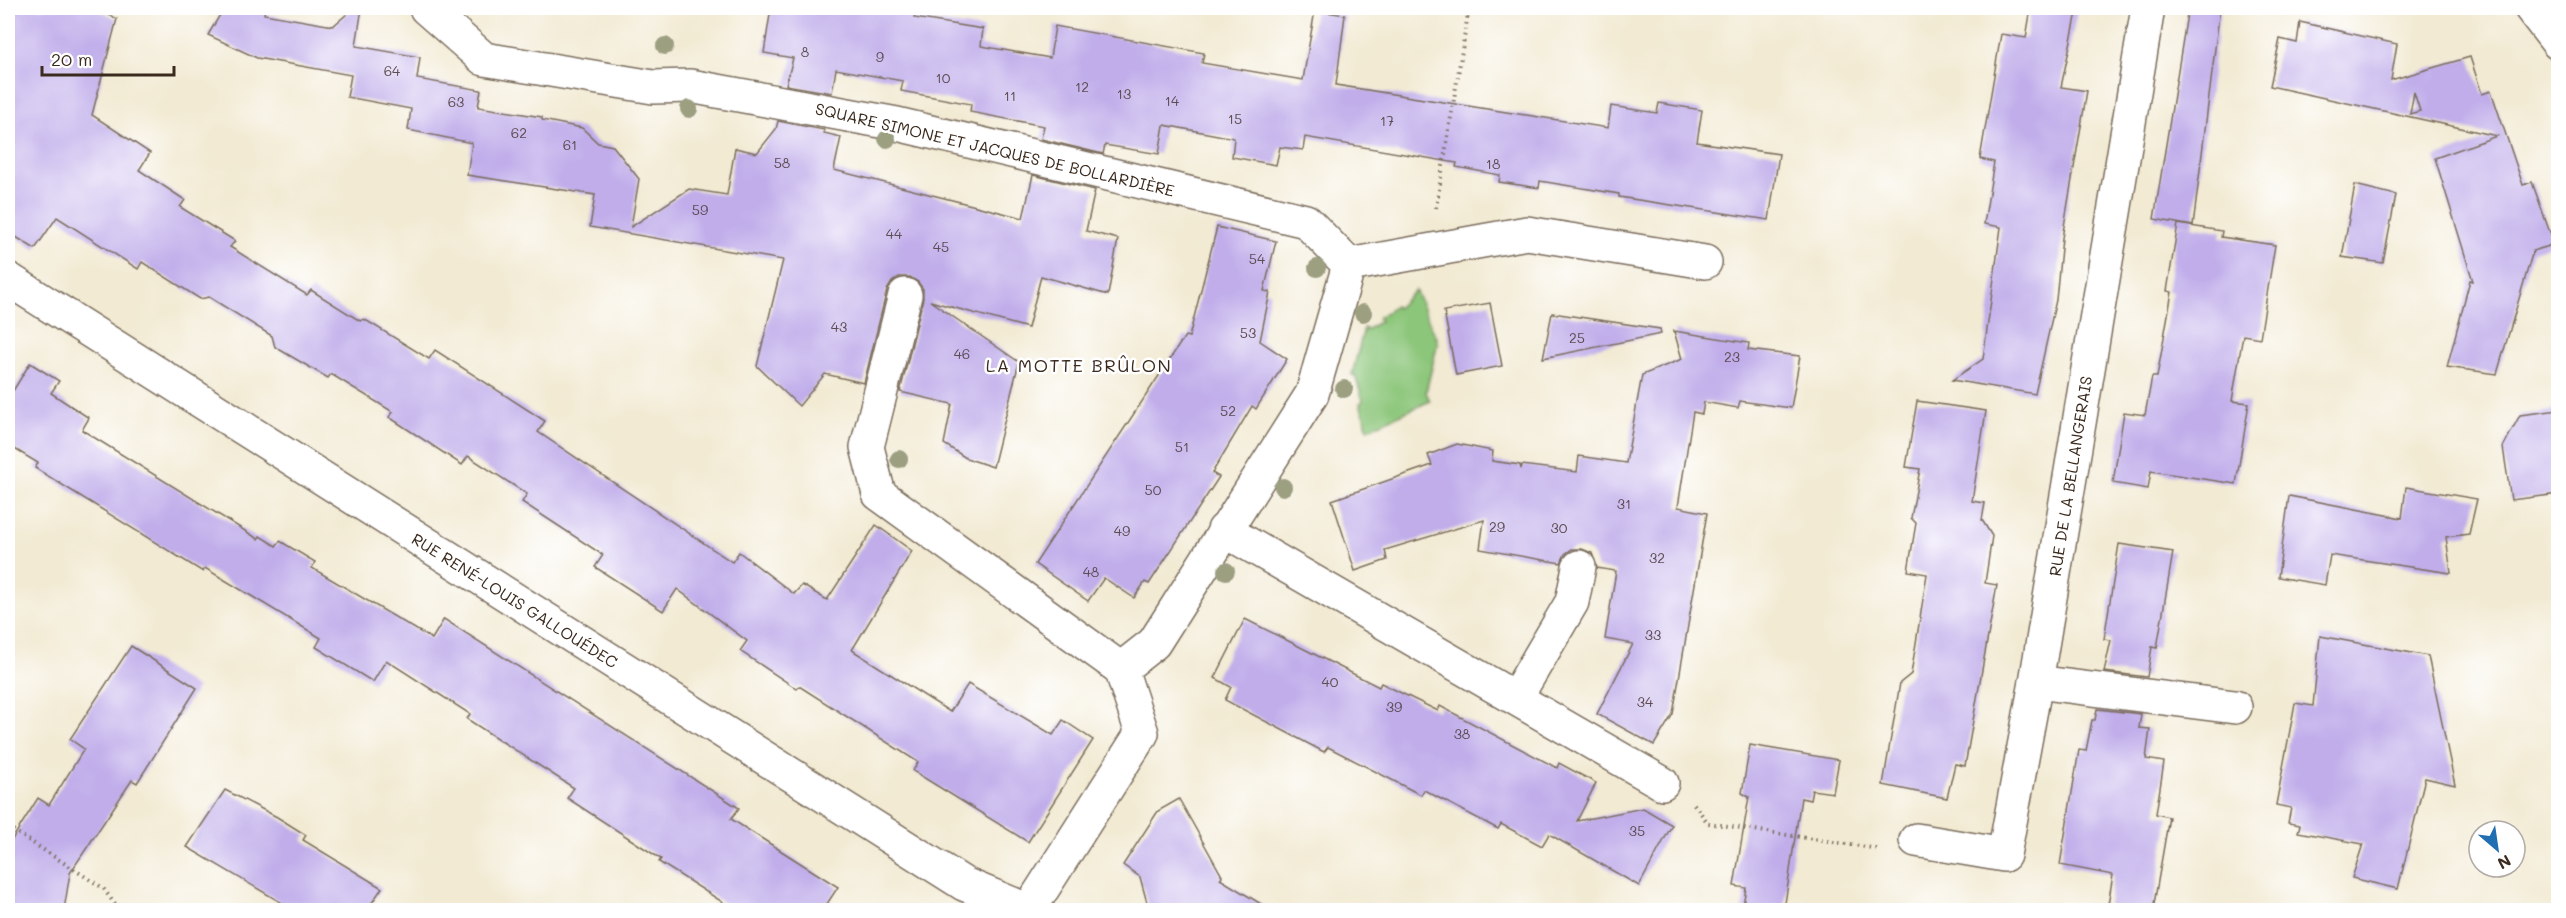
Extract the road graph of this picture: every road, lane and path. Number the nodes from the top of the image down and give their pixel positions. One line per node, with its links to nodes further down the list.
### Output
1 (426, 8): 8 (street, SQUARE SIMONE ET JACQUES DE BOLLARDIÈRE)
2 (1469, 8): 6 (path)
3 (2148, 8): 14 (street, RUE DE LA BELLANGERAIS)
4 (2531, 8): 5 (street)
5 (2559, 43)
6 (1429, 250): 7 (street); 8 (street)
7 (1705, 262)
8 (1349, 264): 11 (street)
9 (8, 279): 21 (street, RUE RENÉ-LOUIS GALLOUÉDEC)
10 (905, 295): 13 (street)
11 (1224, 530): 13 (street); 15 (street)
12 (1579, 567): 15 (street)
13 (1120, 669): 21 (street)
14 (2036, 682): 16 (street); 19 (street, RUE DE LA BELLANGERAIS)
15 (1516, 697): 17 (street)
16 (2235, 707)
17 (1662, 783): 19 (path)
18 (8, 827): 20 (path)
19 (1916, 840)
20 (119, 910)
21 (1028, 910)

